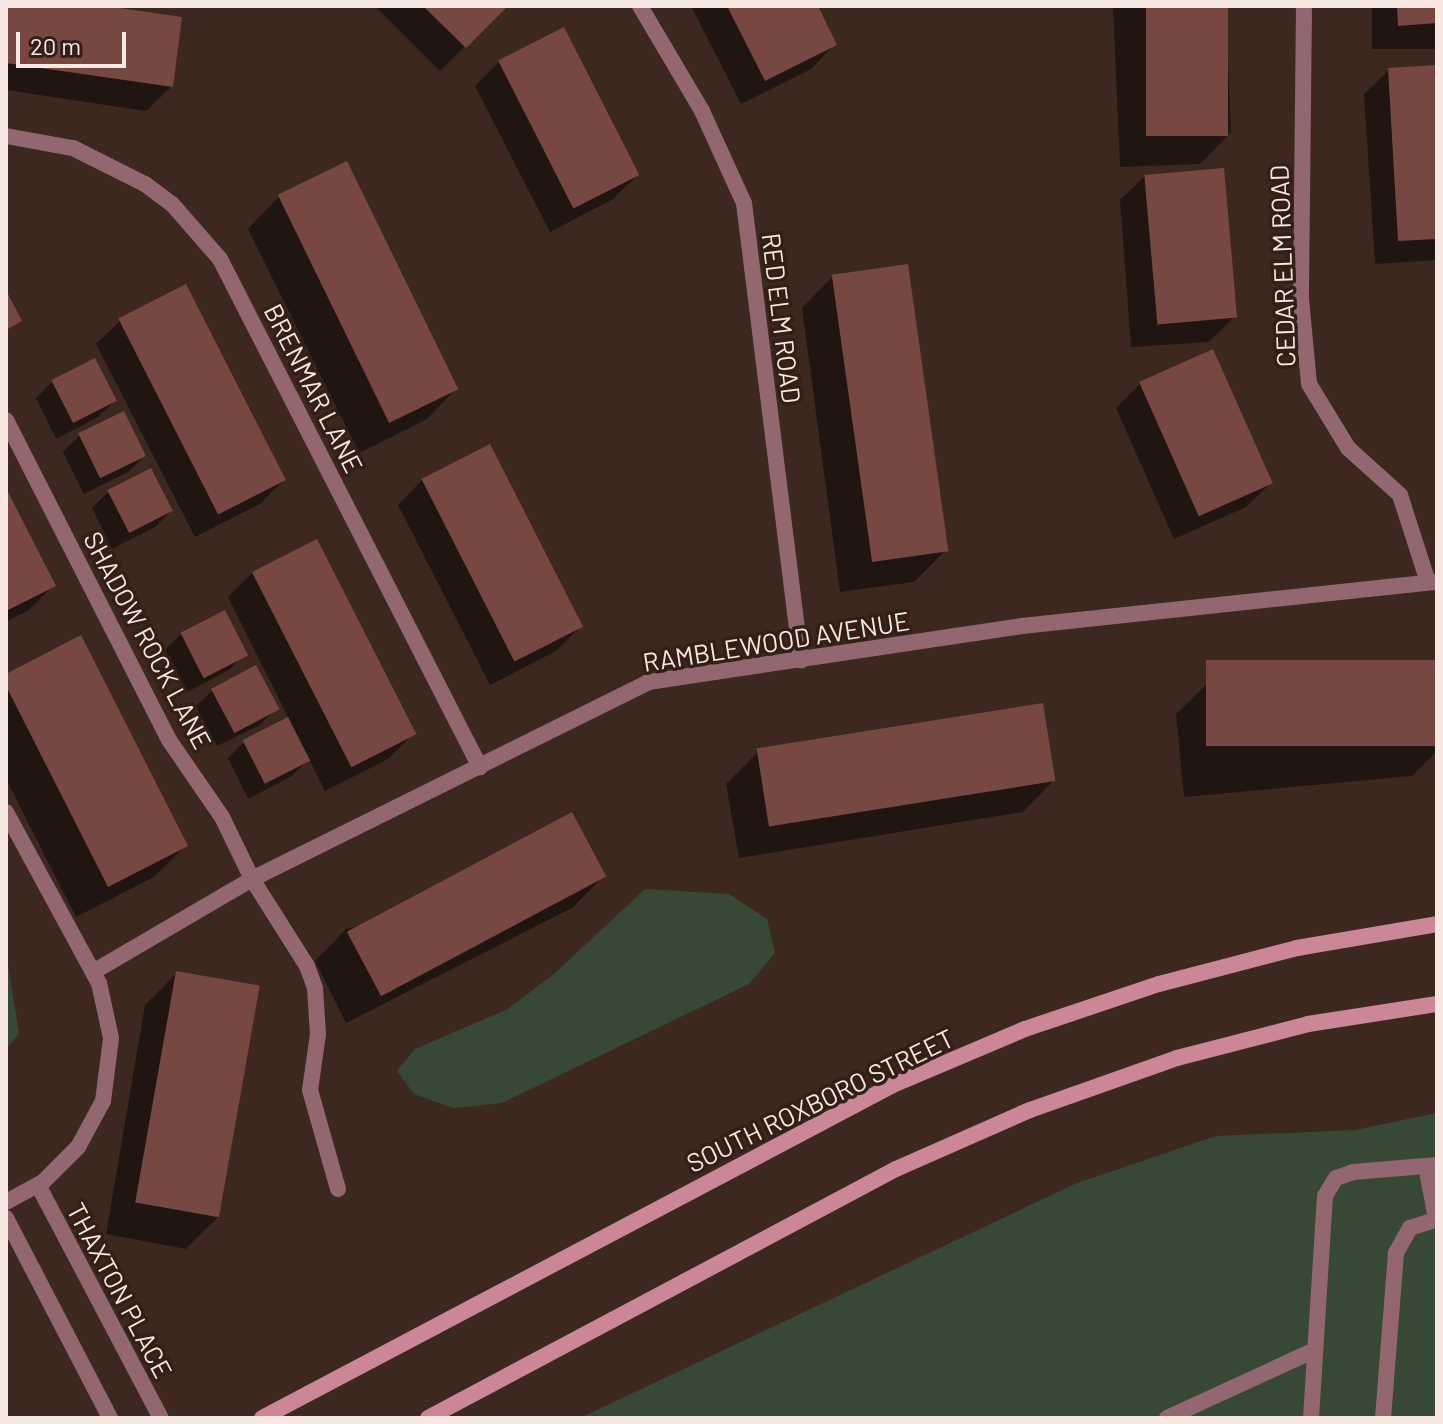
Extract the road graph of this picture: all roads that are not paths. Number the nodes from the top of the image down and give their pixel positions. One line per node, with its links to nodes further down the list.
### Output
1 (640, 6): 6 (street, RED ELM ROAD)
2 (1304, 6): 5 (street, CEDAR ELM ROAD)
3 (6, 136): 7 (street, BRENMAR LANE)
4 (6, 420): 9 (street, SHADOW ROCK LANE)
5 (1433, 582): 6 (street, RAMBLEWOOD AVENUE)
6 (801, 660): 7 (street, RAMBLEWOOD AVENUE)
7 (480, 767): 9 (street, RAMBLEWOOD AVENUE)
8 (6, 812): 11 (street)
9 (252, 879): 11 (street, RAMBLEWOOD AVENUE); 15 (street, SHADOW ROCK LANE)
10 (1437, 924): 22 (street, SOUTH ROXBORO STREET)
11 (93, 972): 14 (street)
12 (1437, 1004): 23 (street)
13 (1432, 1166): 18 (street); 19 (street)
14 (38, 1185): 16 (street); 21 (street, THAXTON PLACE)
15 (338, 1189)
16 (6, 1202)
17 (6, 1218): 20 (street)
18 (1436, 1219): 26 (street)
19 (1315, 1350): 24 (street); 25 (street)
20 (110, 1418)
21 (161, 1418)
22 (262, 1418)
23 (428, 1418)
24 (1167, 1418)
25 (1311, 1418)
26 (1383, 1418)

